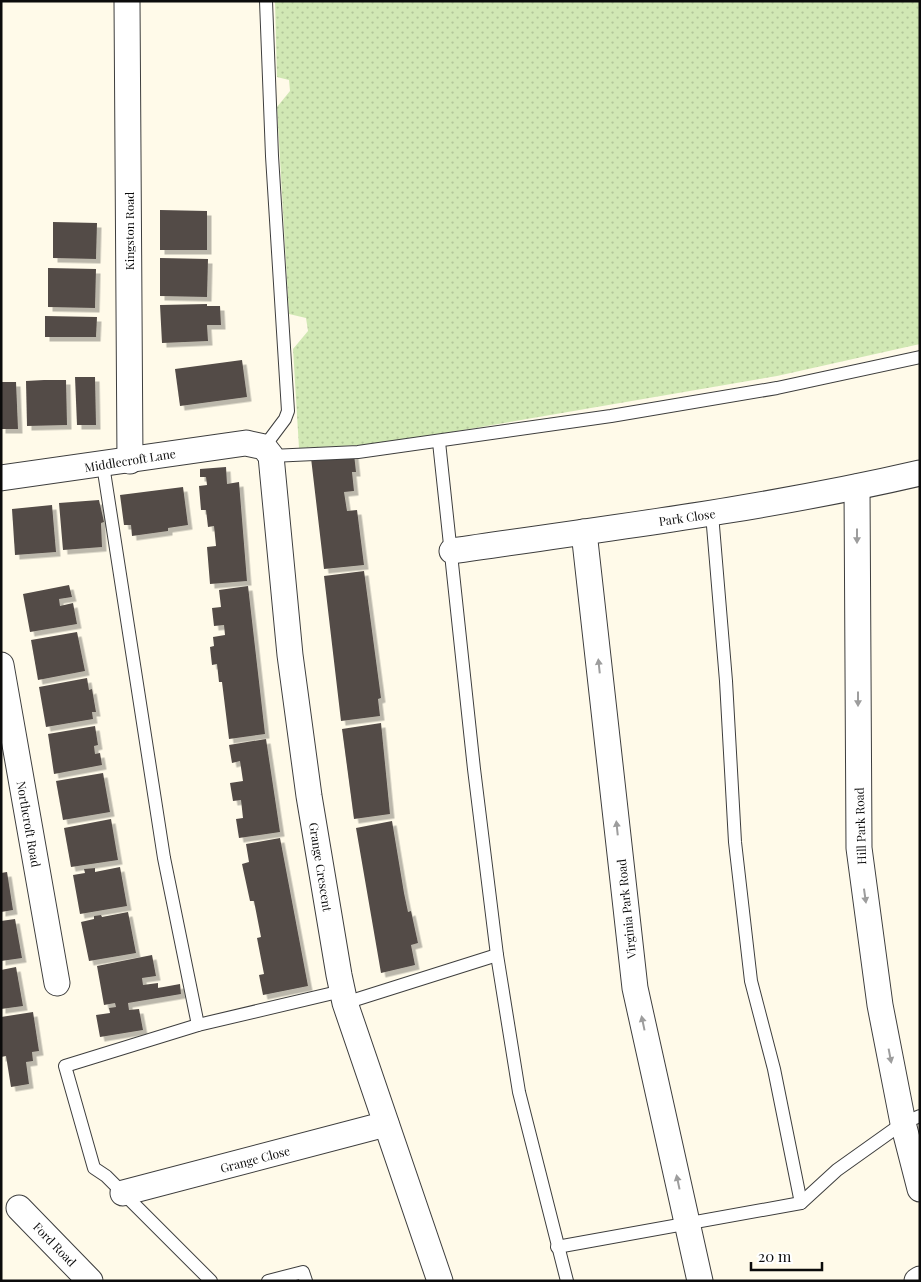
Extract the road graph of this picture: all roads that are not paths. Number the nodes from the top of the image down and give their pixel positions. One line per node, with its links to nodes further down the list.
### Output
1 (128, 1): 6 (street, Kingston Road)
2 (266, 1): 5 (lane)
3 (920, 357): 4 (lane)
4 (439, 442): 5 (lane); 13 (lane)
5 (265, 449): 6 (street, Middlecroft Lane); 17 (street, Grange Crescent)
6 (130, 461): 7 (street, Middlecroft Lane)
7 (103, 465): 9 (street, Middlecroft Lane); 18 (lane)
8 (920, 473): 10 (street, Park Close)
9 (1, 478)
10 (857, 487): 11 (street, Park Close); 19 (street, Hill Park Road, one-way to 19)
11 (712, 514): 12 (street, Park Close); 23 (lane)
12 (584, 532): 13 (street, Park Close); 25 (street, Virginia Park Road, one-way to 12)
13 (452, 551): 15 (lane)
14 (1, 665): 16 (street, Northcroft Road)
15 (497, 954): 17 (lane); 26 (lane)
16 (57, 983)
17 (343, 997): 18 (lane); 20 (street, Grange Crescent)
18 (198, 1025): 22 (lane)
19 (911, 1120): 21 (street, Hill Park Road); 23 (lane)
20 (386, 1124): 22 (street, Grange Close); 31 (street, Grange Crescent)
21 (920, 1189)
22 (124, 1193): 28 (lane)
23 (801, 1202): 25 (lane)
24 (19, 1208): 27 (street, Ford Road)
25 (687, 1222): 26 (lane); 33 (street, Virginia Park Road)
26 (557, 1247): 32 (lane)
27 (90, 1281)
28 (211, 1281)
29 (268, 1281): 30 (lane)
30 (306, 1281)
31 (440, 1281)
32 (566, 1281)
33 (700, 1281)

